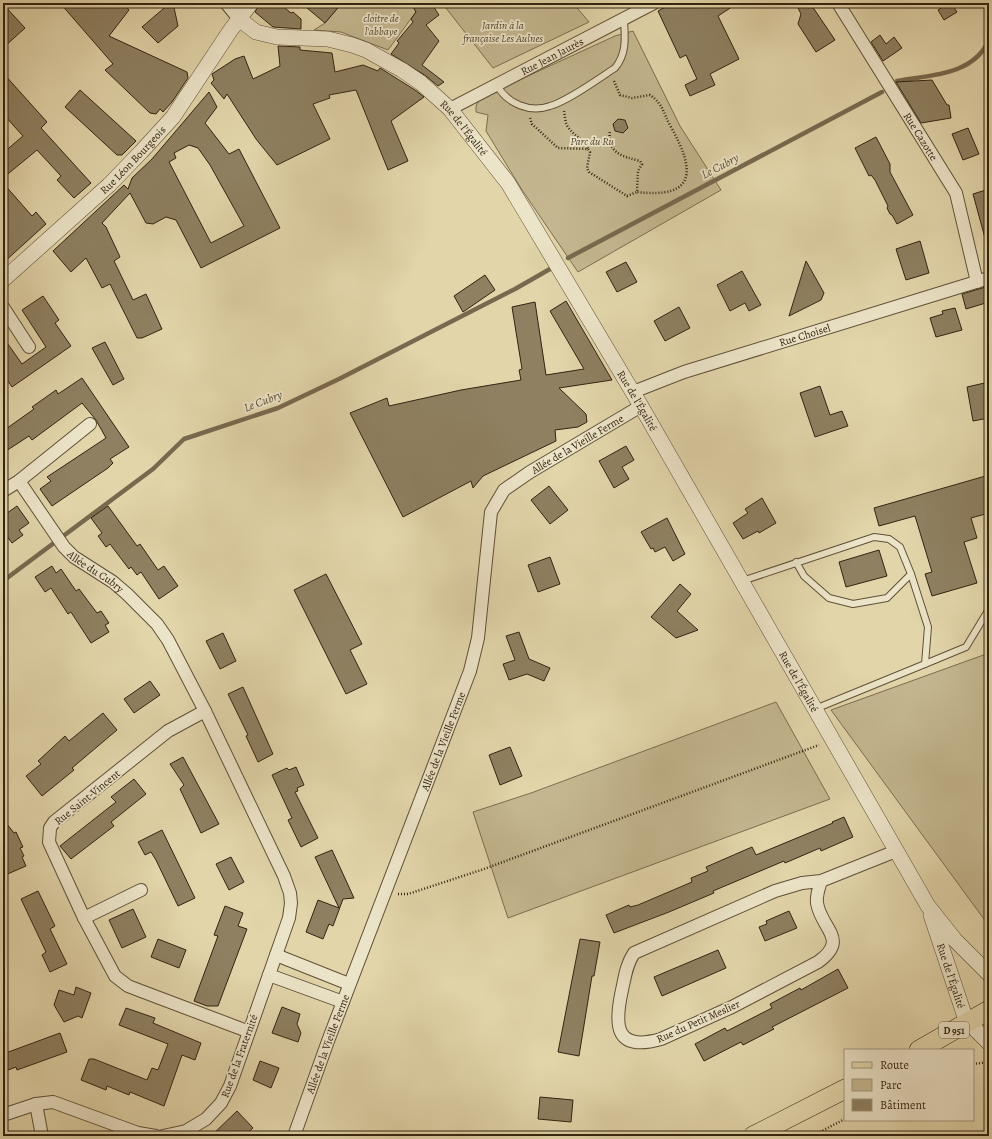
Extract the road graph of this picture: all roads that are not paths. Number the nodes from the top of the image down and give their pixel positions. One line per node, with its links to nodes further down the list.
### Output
1 (226, 3): 5 (street)
2 (251, 3): 5 (street, Rue Léon Bourgeois)
3 (654, 3): 6 (street, Rue Jean Jaurès)
4 (838, 3): 10 (street, Rue Cazotte)
5 (239, 19): 8 (street, Rue de l'Égalité); 9 (street, Rue Léon Bourgeois)
6 (624, 20): 7 (street, Rue Jean Jaurès); 7 (lane)
7 (497, 85): 8 (street, Rue Jean Jaurès)
8 (450, 109): 13 (street, Rue de l'Égalité)
9 (3, 280)
10 (983, 280): 13 (street, Rue Choisel)
11 (3, 307): 12 (street)
12 (29, 347)
13 (633, 392): 14 (street, Rue de l'Égalité)
14 (641, 406): 20 (street, Rue de l'Égalité); 33 (street, Allée de la Vieille Ferme)
15 (90, 424): 16 (street)
16 (19, 481): 17 (street); 24 (street, Allée du Cubry)
17 (3, 491)
18 (796, 562): 19 (lane); 19 (lane); 20 (lane)
19 (911, 574): 22 (lane)
20 (741, 582): 23 (street, Rue de l'Égalité)
21 (989, 609): 22 (lane)
22 (925, 664): 23 (lane)
23 (815, 709): 25 (street, Rue de l'Égalité)
24 (205, 711): 29 (street, Rue Saint-Vincent); 30 (street)
25 (896, 851): 26 (street, Rue du Petit Meslier); 28 (street, Rue de l'Égalité)
26 (822, 881): 26 (street, Rue du Petit Meslier)
27 (141, 890): 29 (street)
28 (928, 906): 31 (street, Rue de l'Égalité); 36 (street, Rue de l'Égalité)
29 (84, 918): 37 (street, Rue Saint-Vincent)
30 (276, 955): 32 (street); 33 (street)
31 (989, 974)
32 (269, 975): 34 (street); 37 (street, Rue de la Fraternité)
33 (350, 984): 34 (street, Allée de la Vieille Ferme)
34 (343, 1002): 47 (street, Allée de la Vieille Ferme)
35 (989, 1010): 36 (main road, D 951)
36 (968, 1022): 38 (street); 39 (main road, D 951)
37 (248, 1031): 46 (street, Rue de la Fraternité)
38 (989, 1043)
39 (921, 1049)
40 (844, 1090): 42 (main road)
41 (36, 1104): 43 (street); 44 (street); 45 (street)
42 (804, 1111): 48 (main road); 49 (main road)
43 (3, 1115)
44 (42, 1136)
45 (156, 1136)
46 (169, 1136)
47 (294, 1136)
48 (741, 1136)
49 (753, 1136)

